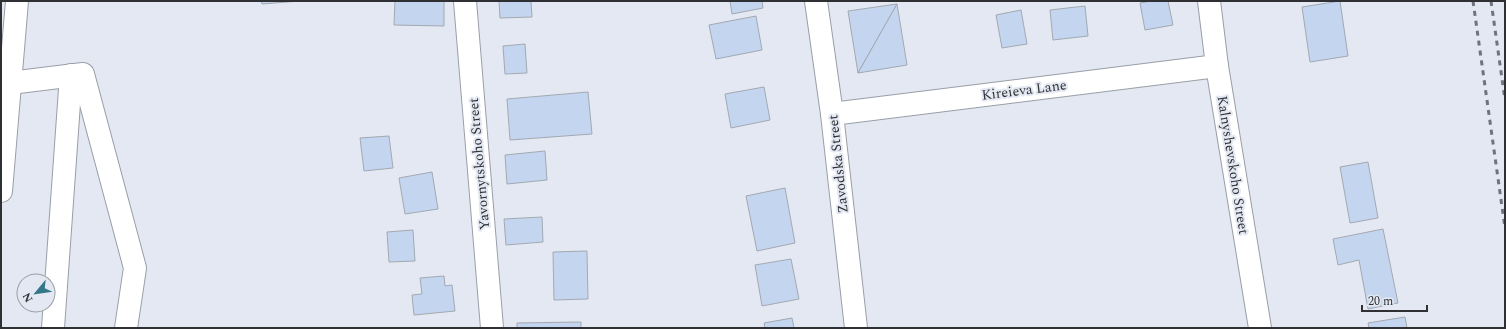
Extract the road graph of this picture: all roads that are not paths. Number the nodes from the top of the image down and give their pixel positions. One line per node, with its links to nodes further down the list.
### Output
1 (17, 1): 7 (street)
2 (466, 1): 12 (street, Yavornytskoho Street)
3 (816, 1): 8 (street, Zavodska Street)
4 (1209, 1): 5 (street, Kalnyshevskoho Street)
5 (1216, 66): 8 (street, Kireieva Lane); 14 (street, Kalnyshevskoho Street)
6 (72, 75): 7 (street); 10 (street); 11 (street)
7 (10, 83): 9 (street)
8 (832, 114): 13 (street, Zavodska Street)
9 (1, 191)
10 (53, 328)
11 (126, 328)
12 (492, 328)
13 (856, 328)
14 (1260, 328)

